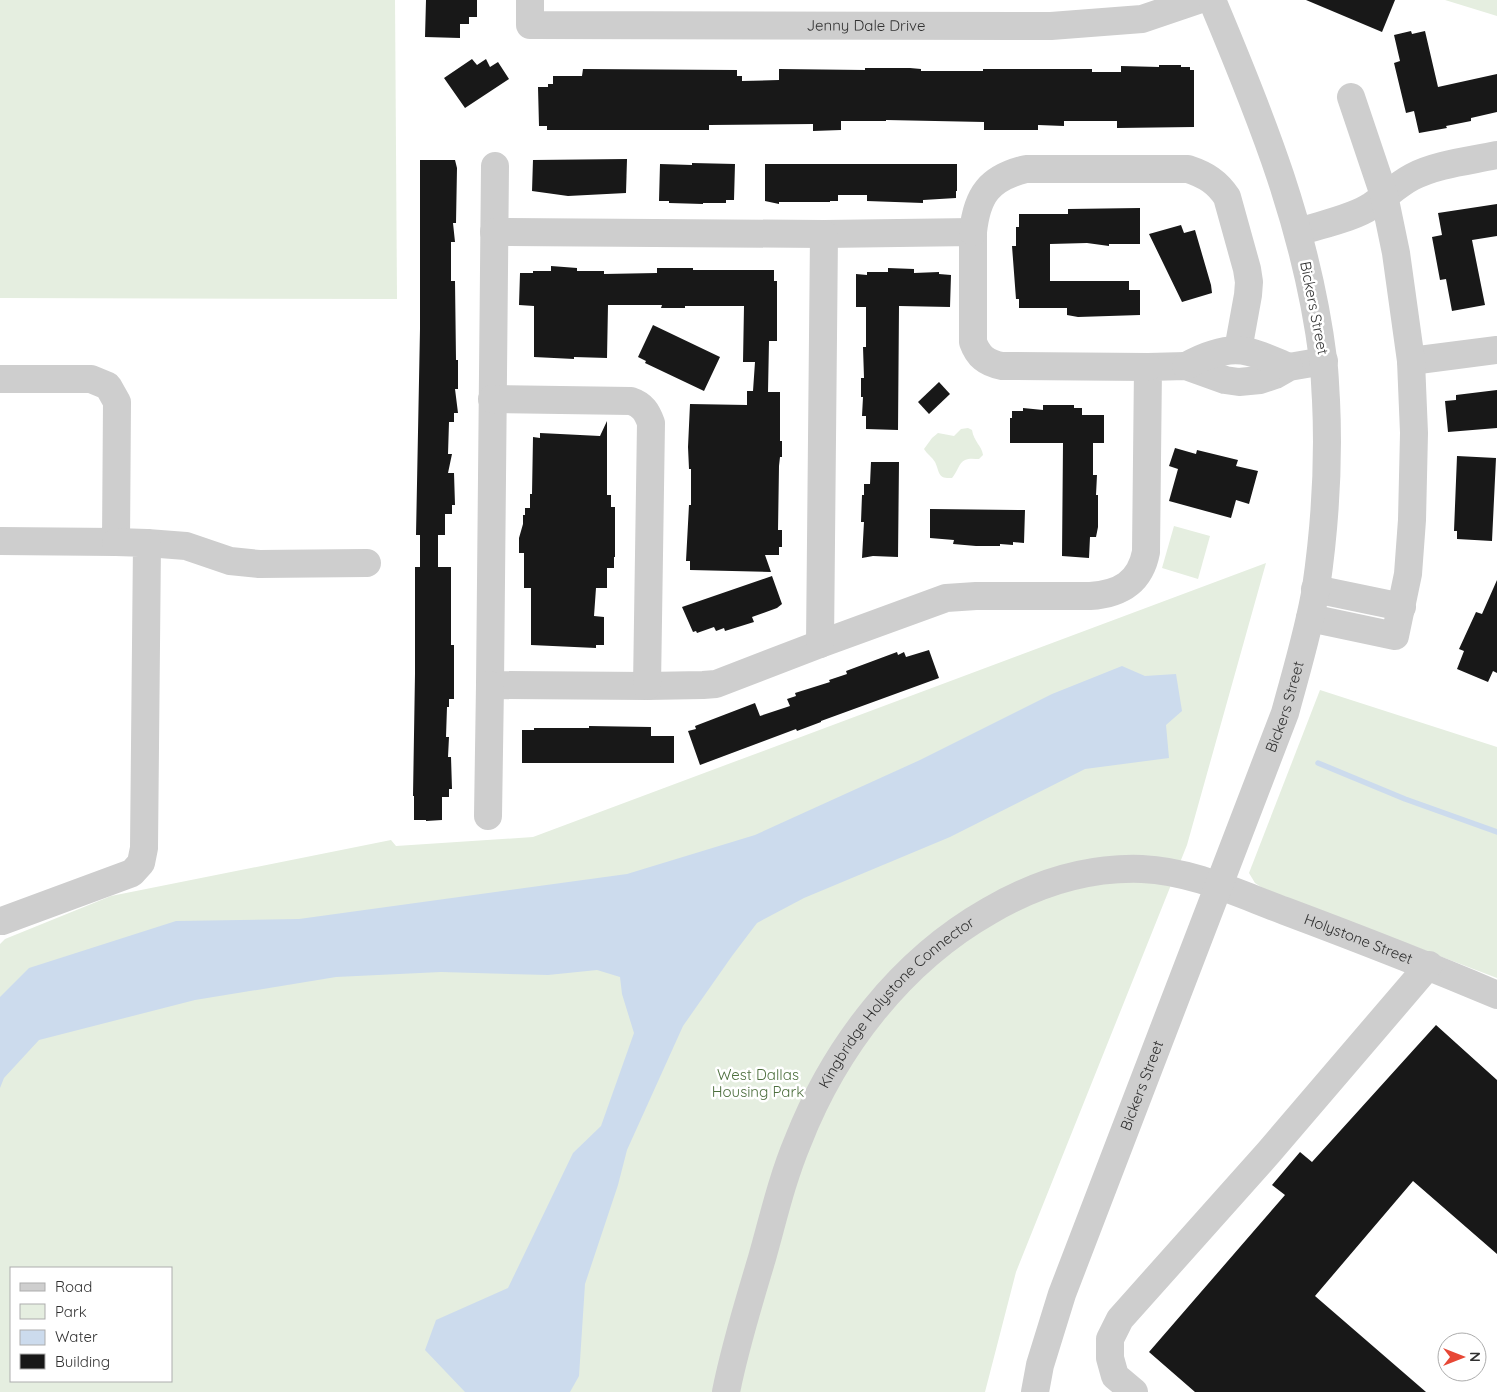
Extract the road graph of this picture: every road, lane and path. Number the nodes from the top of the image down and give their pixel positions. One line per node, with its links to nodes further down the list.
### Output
1 (1198, 0): 3 (street, Jenny Dale Drive)
2 (1212, 0): 10 (street, Bickers Street)
3 (530, 12)
4 (1352, 98): 7 (street)
5 (1497, 156): 7 (street)
6 (495, 166): 8 (street)
7 (1384, 195): 10 (street); 15 (street)
8 (494, 232): 11 (street); 20 (street)
9 (973, 232): 11 (street); 12 (street); 17 (street)
10 (1299, 232): 14 (street, Bickers Street)
11 (824, 234): 28 (street)
12 (1238, 350): 16 (street); 18 (street)
13 (1497, 350): 15 (street)
14 (1324, 361): 18 (street); 25 (street, Bickers Street)
15 (1411, 361): 26 (street)
16 (1186, 366): 17 (street); 18 (street)
17 (1148, 367): 28 (street)
18 (1289, 367)
19 (0, 379): 22 (street)
20 (492, 399): 29 (street); 30 (street)
21 (0, 541): 22 (street)
22 (116, 542): 23 (street)
23 (147, 543): 24 (street); 33 (street)
24 (367, 563)
25 (1315, 589): 26 (street); 27 (street, Bickers Street)
26 (1402, 607): 27 (street)
27 (1310, 618): 32 (street, Bickers Street)
28 (820, 644): 30 (street)
29 (490, 685): 30 (street); 31 (street)
30 (647, 686)
31 (488, 816)
32 (1219, 887): 34 (street, Holystone Street); 36 (street, Kingbridge Holystone Connector); 37 (street, Bickers Street)
33 (0, 921)
34 (1430, 966): 35 (street, Holystone Street); 38 (street)
35 (1497, 995)
36 (726, 1392)
37 (1035, 1392)
38 (1134, 1392)

